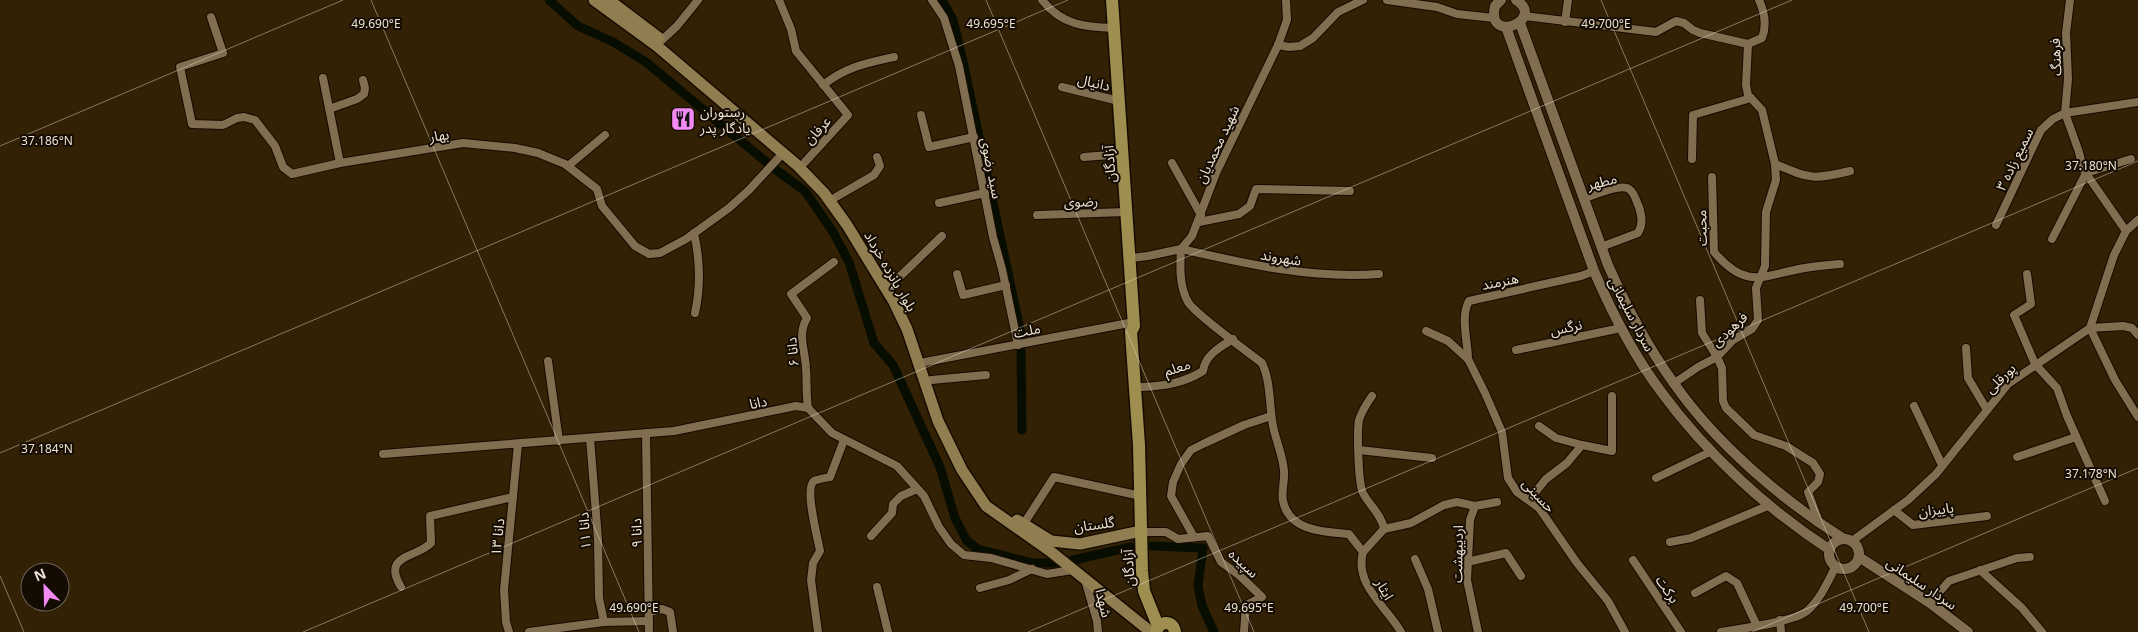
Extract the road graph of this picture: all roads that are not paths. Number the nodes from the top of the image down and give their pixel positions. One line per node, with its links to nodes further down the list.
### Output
1 (594, 0): 38 (main road, بلوار پانزده خرداد)
2 (609, 0): 22 (main road, بلوار پانزده خرداد)
3 (698, 0): 22 (street)
4 (779, 0): 28 (street)
5 (932, 0): 37 (street, سید رضوی)
6 (1042, 0): 20 (street)
7 (1112, 0): 20 (main road, آزادگان)
8 (1286, 0): 24 (street, شهید محمدیان)
9 (1363, 0): 24 (street)
10 (1387, 0): 17 (street)
11 (1516, 0): 18 (street, سردار سلیمانی)
12 (1568, 0): 19 (street)
13 (1759, 0): 23 (street)
14 (2070, 0): 34 (street, فرهنگ)
15 (1499, 1): 17 (street)
16 (211, 16): 45 (street, بهار)
17 (1494, 18): 21 (street)
18 (1522, 20): 19 (street); 21 (street); 55 (street, سردار سلیمانی)
19 (1565, 22): 23 (street)
20 (1114, 28): 31 (main road, آزادگان)
21 (1506, 28): 71 (street, سردار سلیمانی)
22 (662, 40): 44 (main road, بلوار پانزده خرداد)
23 (1748, 44): 30 (street, فرهودی)
24 (1278, 45): 59 (street, شهید محمدیان)
25 (894, 57): 28 (street)
26 (323, 78): 33 (street)
27 (363, 80): 33 (street)
28 (823, 85): 44 (street, عرفان)
29 (1062, 87): 31 (street, دانیال)
30 (1751, 98): 42 (street); 47 (street, فرهودی)
31 (1120, 101): 39 (main road, آزادگان)
32 (2138, 102): 34 (street)
33 (329, 109): 45 (street)
34 (2065, 112): 50 (street); 61 (street, سمیع زاده ۳)
35 (921, 115): 37 (street)
36 (605, 135): 48 (street)
37 (974, 137): 53 (street, سید رضوی)
38 (783, 153): 63 (street, بهار); 92 (main road, بلوار پانزده خرداد)
39 (1123, 154): 41 (street); 57 (main road, آزادگان)
40 (877, 157): 54 (street)
41 (1084, 157)
42 (1692, 159)
43 (2131, 159): 50 (street)
44 (805, 162): 54 (main road, بلوار پانزده خرداد)
45 (340, 163): 48 (street, بهار)
46 (1172, 163): 59 (street)
47 (1775, 164): 49 (street); 75 (street, فرهودی)
48 (568, 166): 63 (street, بهار)
49 (1850, 171)
50 (2086, 173): 62 (street); 65 (street)
51 (1712, 177): 75 (street, محبت)
52 (1350, 191): 59 (street)
53 (985, 193): 56 (street); 77 (street, سید رضوی)
54 (836, 197): 76 (main road, بلوار پانزده خرداد)
55 (1584, 198): 66 (street, سردار سلیمانی); 66 (street, مطهر)
56 (939, 203)
57 (1127, 212): 58 (street, رضوی); 68 (main road, آزادگان)
58 (1037, 216)
59 (1200, 219): 67 (street, شهید محمدیان)
60 (2138, 220): 62 (street)
61 (1996, 225)
62 (2126, 231): 82 (street)
63 (694, 233): 79 (street)
64 (942, 236): 76 (street)
65 (2052, 238)
66 (1601, 247): 96 (street, سردار سلیمانی)
67 (1181, 249): 68 (street); 73 (street, شهروند); 85 (street)
68 (1131, 258): 80 (main road, آزادگان)
69 (834, 262): 101 (street, دانا ۶)
70 (1840, 264): 75 (street)
71 (1594, 271): 81 (street, سردار سلیمانی); 90 (street, هنرمند)
72 (958, 274): 77 (street)
73 (1379, 274)
74 (2027, 274): 93 (street)
75 (1760, 278): 89 (street, فرهودی)
76 (892, 284): 92 (main road, بلوار پانزده خرداد)
77 (1006, 285): 86 (street, سید رضوی)
78 (1700, 300): 89 (street)
79 (695, 313)
80 (1134, 324): 86 (street, ملت); 97 (main road, آزادگان); 121 (main road, آزادگان)
81 (1621, 328): 88 (street, نرگس); 114 (street, سردار سلیمانی)
82 (2090, 328): 84 (street); 93 (street, پورقلی); 104 (street)
83 (1426, 331): 90 (street)
84 (2138, 335)
85 (1232, 339): 97 (street, معلم); 103 (street)
86 (1018, 345): 92 (street, ملت)
87 (1966, 348): 102 (street)
88 (1516, 350)
89 (1717, 357): 96 (street); 130 (street, فرهودی)
90 (1468, 359): 123 (street, حسینی)
91 (548, 361): 110 (street)
92 (921, 363): 95 (main road, بلوار پانزده خرداد); 148 (main road, بلوار پانزده خرداد)
93 (2035, 364): 102 (street, پورقلی); 107 (street)
94 (986, 375): 95 (street)
95 (931, 380): 131 (main road, بلوار پانزده خرداد)
96 (1673, 384): 130 (street, سردار سلیمانی)
97 (1142, 387): 133 (main road, آزادگان)
98 (1372, 396): 113 (street)
99 (1612, 396): 112 (street)
100 (1914, 406): 118 (street)
101 (808, 408): 106 (street, دانا); 109 (street)
102 (1987, 410): 118 (street, پورقلی)
103 (1271, 416): 135 (street); 140 (street)
104 (2138, 418)
105 (1539, 426): 112 (street)
106 (646, 433): 108 (street, دانا); 157 (street, دانا ۹)
107 (2076, 437): 116 (street); 124 (street)
108 (590, 438): 110 (street, دانا); 159 (street, دانا ۱۱)
109 (844, 440): 120 (street); 167 (street)
110 (559, 441): 111 (street, دانا)
111 (518, 444): 115 (street, دانا); 122 (street, دانا ۱۳)
112 (1582, 445): 123 (street)
113 (1359, 450): 117 (street); 132 (street)
114 (1712, 452): 119 (street); 126 (street, سردار سلیمانی)
115 (383, 454)
116 (2017, 457)
117 (1432, 458)
118 (1942, 465): 128 (street, پورقلی)
119 (1656, 478)
120 (917, 489): 134 (street); 147 (street)
121 (1141, 496): 131 (street); 133 (main road, آزادگان)
122 (514, 497): 152 (street); 163 (street, دانا ۱۳)
123 (1529, 500): 175 (street, حسینی)
124 (2105, 501)
125 (1498, 502): 127 (street)
126 (1770, 505): 138 (street); 139 (street, سردار سلیمانی)
127 (1475, 506): 132 (street); 145 (street, اردیبهشت)
128 (1894, 510): 129 (street, پاییزان); 136 (street, پورقلی)
129 (1987, 516)
130 (1820, 524): 136 (street, سردار سلیمانی)
131 (1023, 525): 137 (main road, بلوار پانزده خرداد)
132 (1384, 529): 140 (street)
133 (1144, 532): 135 (street, سپیده); 137 (main road, گلستان); 162 (main road, آزادگان)
134 (871, 536)
135 (1194, 537): 171 (street, سپیده)
136 (1848, 540): 139 (street); 141 (street)
137 (1051, 541)
138 (1670, 542)
139 (1830, 550): 146 (street)
140 (1362, 552): 172 (street, ایثار)
141 (1859, 557): 146 (street); 156 (street, سردار سلیمانی)
142 (2030, 557): 149 (street)
143 (1415, 559): 173 (street)
144 (1633, 560): 176 (street, برکت)
145 (1467, 562): 150 (street); 174 (street, اردیبهشت)
146 (1836, 566): 158 (street)
147 (1032, 569): 148 (street); 154 (street)
148 (1072, 570): 151 (main road, بلوار پانزده خرداد)
149 (1980, 570): 156 (street); 180 (street)
150 (1521, 576)
151 (1085, 580): 162 (main road, بلوار پانزده خرداد); 169 (street, شهدا)
152 (401, 587)
153 (877, 587): 168 (street)
154 (980, 588)
155 (1695, 593): 161 (street)
156 (1930, 603): 179 (street, سردار سلیمانی)
157 (648, 612): 160 (street, دانا ۹); 166 (street)
158 (1780, 620): 161 (street); 178 (street)
159 (604, 622): 160 (street); 164 (street)
160 (649, 622): 165 (street, دانا ۹)
161 (1757, 626): 177 (street)
162 (1157, 628): 170 (main road)
163 (509, 632)
164 (529, 632)
165 (649, 632)
166 (673, 632)
167 (818, 632)
168 (888, 632)
169 (1098, 632)
170 (1175, 632)
171 (1244, 632)
172 (1401, 632)
173 (1438, 632)
174 (1478, 632)
175 (1625, 632)
176 (1681, 632)
177 (1721, 632)
178 (1781, 632)
179 (1968, 632)
180 (2042, 632)

